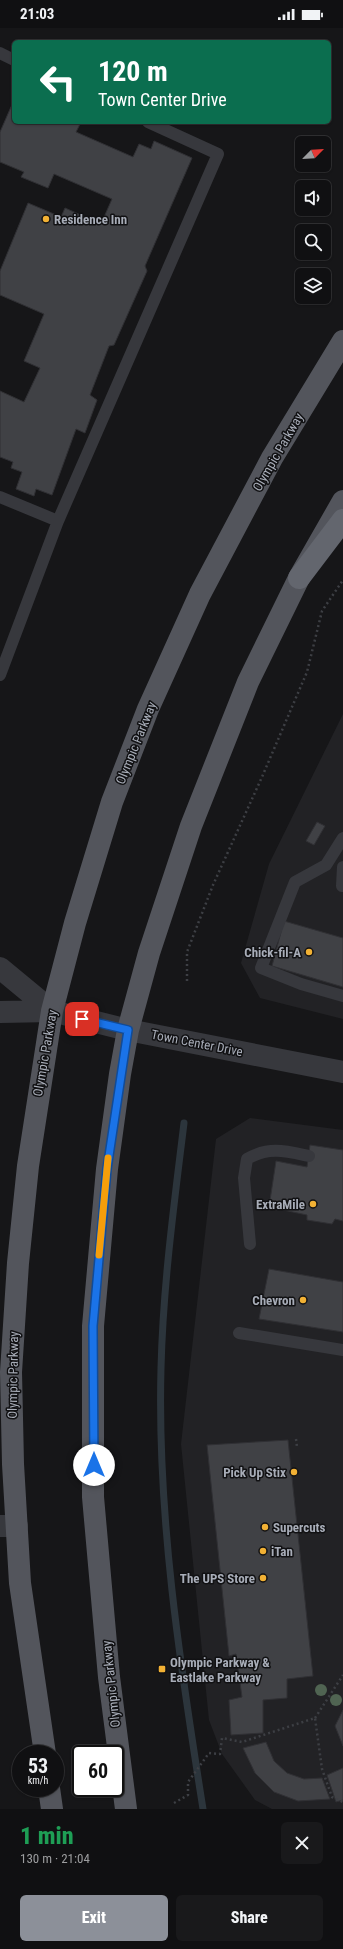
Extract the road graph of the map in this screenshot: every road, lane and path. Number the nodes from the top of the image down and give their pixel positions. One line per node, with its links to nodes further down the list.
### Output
1 (0, 53): 2 (lane)
2 (12, 59)
3 (152, 124): 8 (lane)
4 (343, 341): 18 (main road, Olympic Parkway)
5 (1, 501): 8 (lane)
6 (343, 501): 9 (main road, Olympic Parkway)
7 (343, 520): 9 (highway)
8 (58, 521): 11 (lane)
9 (299, 578): 20 (main road, Olympic Parkway)
10 (343, 580): 16 (path)
11 (0, 675)
12 (343, 838): 17 (lane)
13 (343, 867): 14 (lane)
14 (342, 886)
15 (0, 968): 18 (street, Town Center Drive)
16 (187, 981)
17 (343, 996)
18 (52, 1011): 19 (street, Town Center Drive); 20 (street, Town Center Drive); 28 (main road, Olympic Parkway)
19 (0, 1012)
20 (128, 1030): 21 (street, Town Center Drive); 36 (main road, Olympic Parkway)
21 (343, 1072)
22 (309, 1156): 23 (lane)
23 (250, 1244)
24 (239, 1333): 25 (lane)
25 (343, 1350)
26 (296, 1439): 27 (path)
27 (297, 1447)
28 (8, 1526): 31 (main road, Olympic Parkway)
29 (343, 1675): 30 (path)
30 (315, 1718): 33 (path); 34 (path)
31 (44, 1745)
32 (50, 1797): 35 (main road)
33 (343, 1802)
34 (174, 1803)
35 (52, 1809)
36 (126, 1809)

